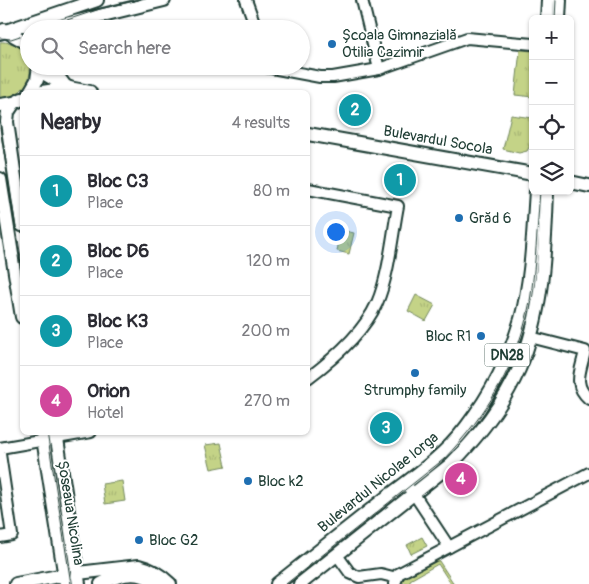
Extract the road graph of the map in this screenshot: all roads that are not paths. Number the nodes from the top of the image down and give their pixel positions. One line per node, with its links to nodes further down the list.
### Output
1 (97, 0): 7 (main road)
2 (164, 0): 12 (main road)
3 (246, 0): 13 (street)
4 (362, 0): 18 (street)
5 (548, 0): 8 (main road)
6 (560, 0): 9 (main road)
7 (76, 4): 10 (main road); 11 (main road)
8 (547, 15)
9 (559, 15)
10 (32, 20)
11 (62, 20)
12 (79, 20)
13 (252, 20)
14 (20, 24): 15 (main road)
15 (2, 31): 16 (main road)
16 (20, 40)
17 (529, 44): 18 (street)
18 (379, 69): 22 (street)
19 (38, 75): 24 (main road)
20 (48, 75): 23 (main road)
21 (57, 75): 23 (main road)
22 (309, 75)
23 (68, 88): 25 (main road); 26 (main road)
24 (31, 90)
25 (55, 90)
26 (79, 90)
27 (18, 101): 28 (main road); 37 (main road)
28 (0, 104)
29 (310, 134): 30 (main road, Bulevardul Socola)
30 (529, 173)
31 (0, 179): 38 (main road)
32 (574, 183): 33 (main road)
33 (589, 186)
34 (310, 188): 40 (street)
35 (536, 195): 47 (main road, Bulevardul Nicolae Iorga / DN28)
36 (548, 195): 39 (main road, Bulevardul Nicolae Iorga / DN28)
37 (20, 211)
38 (20, 304)
39 (530, 337): 41 (street); 48 (main road, Bulevardul Nicolae Iorga / DN28)
40 (310, 377)
41 (589, 399)
42 (56, 435): 43 (street); 53 (main road, Șoseaua Nicolina)
43 (42, 437): 44 (street); 54 (main road, Șoseaua Nicolina)
44 (0, 448)
45 (0, 454): 49 (street)
46 (589, 473): 50 (street)
47 (405, 483): 48 (street); 61 (main road, Bulevardul Nicolae Iorga / DN28)
48 (414, 494): 50 (street); 51 (main road, Bulevardul Nicolae Iorga / DN28)
49 (0, 537)
50 (449, 546): 56 (street)
51 (337, 555): 55 (street); 62 (main road, Bulevardul Nicolae Iorga / DN28)
52 (140, 571): 53 (main road); 58 (main road); 59 (main road); 60 (main road)
53 (78, 578)
54 (65, 580): 57 (main road)
55 (366, 581): 56 (street)
56 (396, 581)
57 (16, 584)
58 (101, 584)
59 (157, 584)
60 (170, 584)
61 (277, 584)
62 (300, 584)

